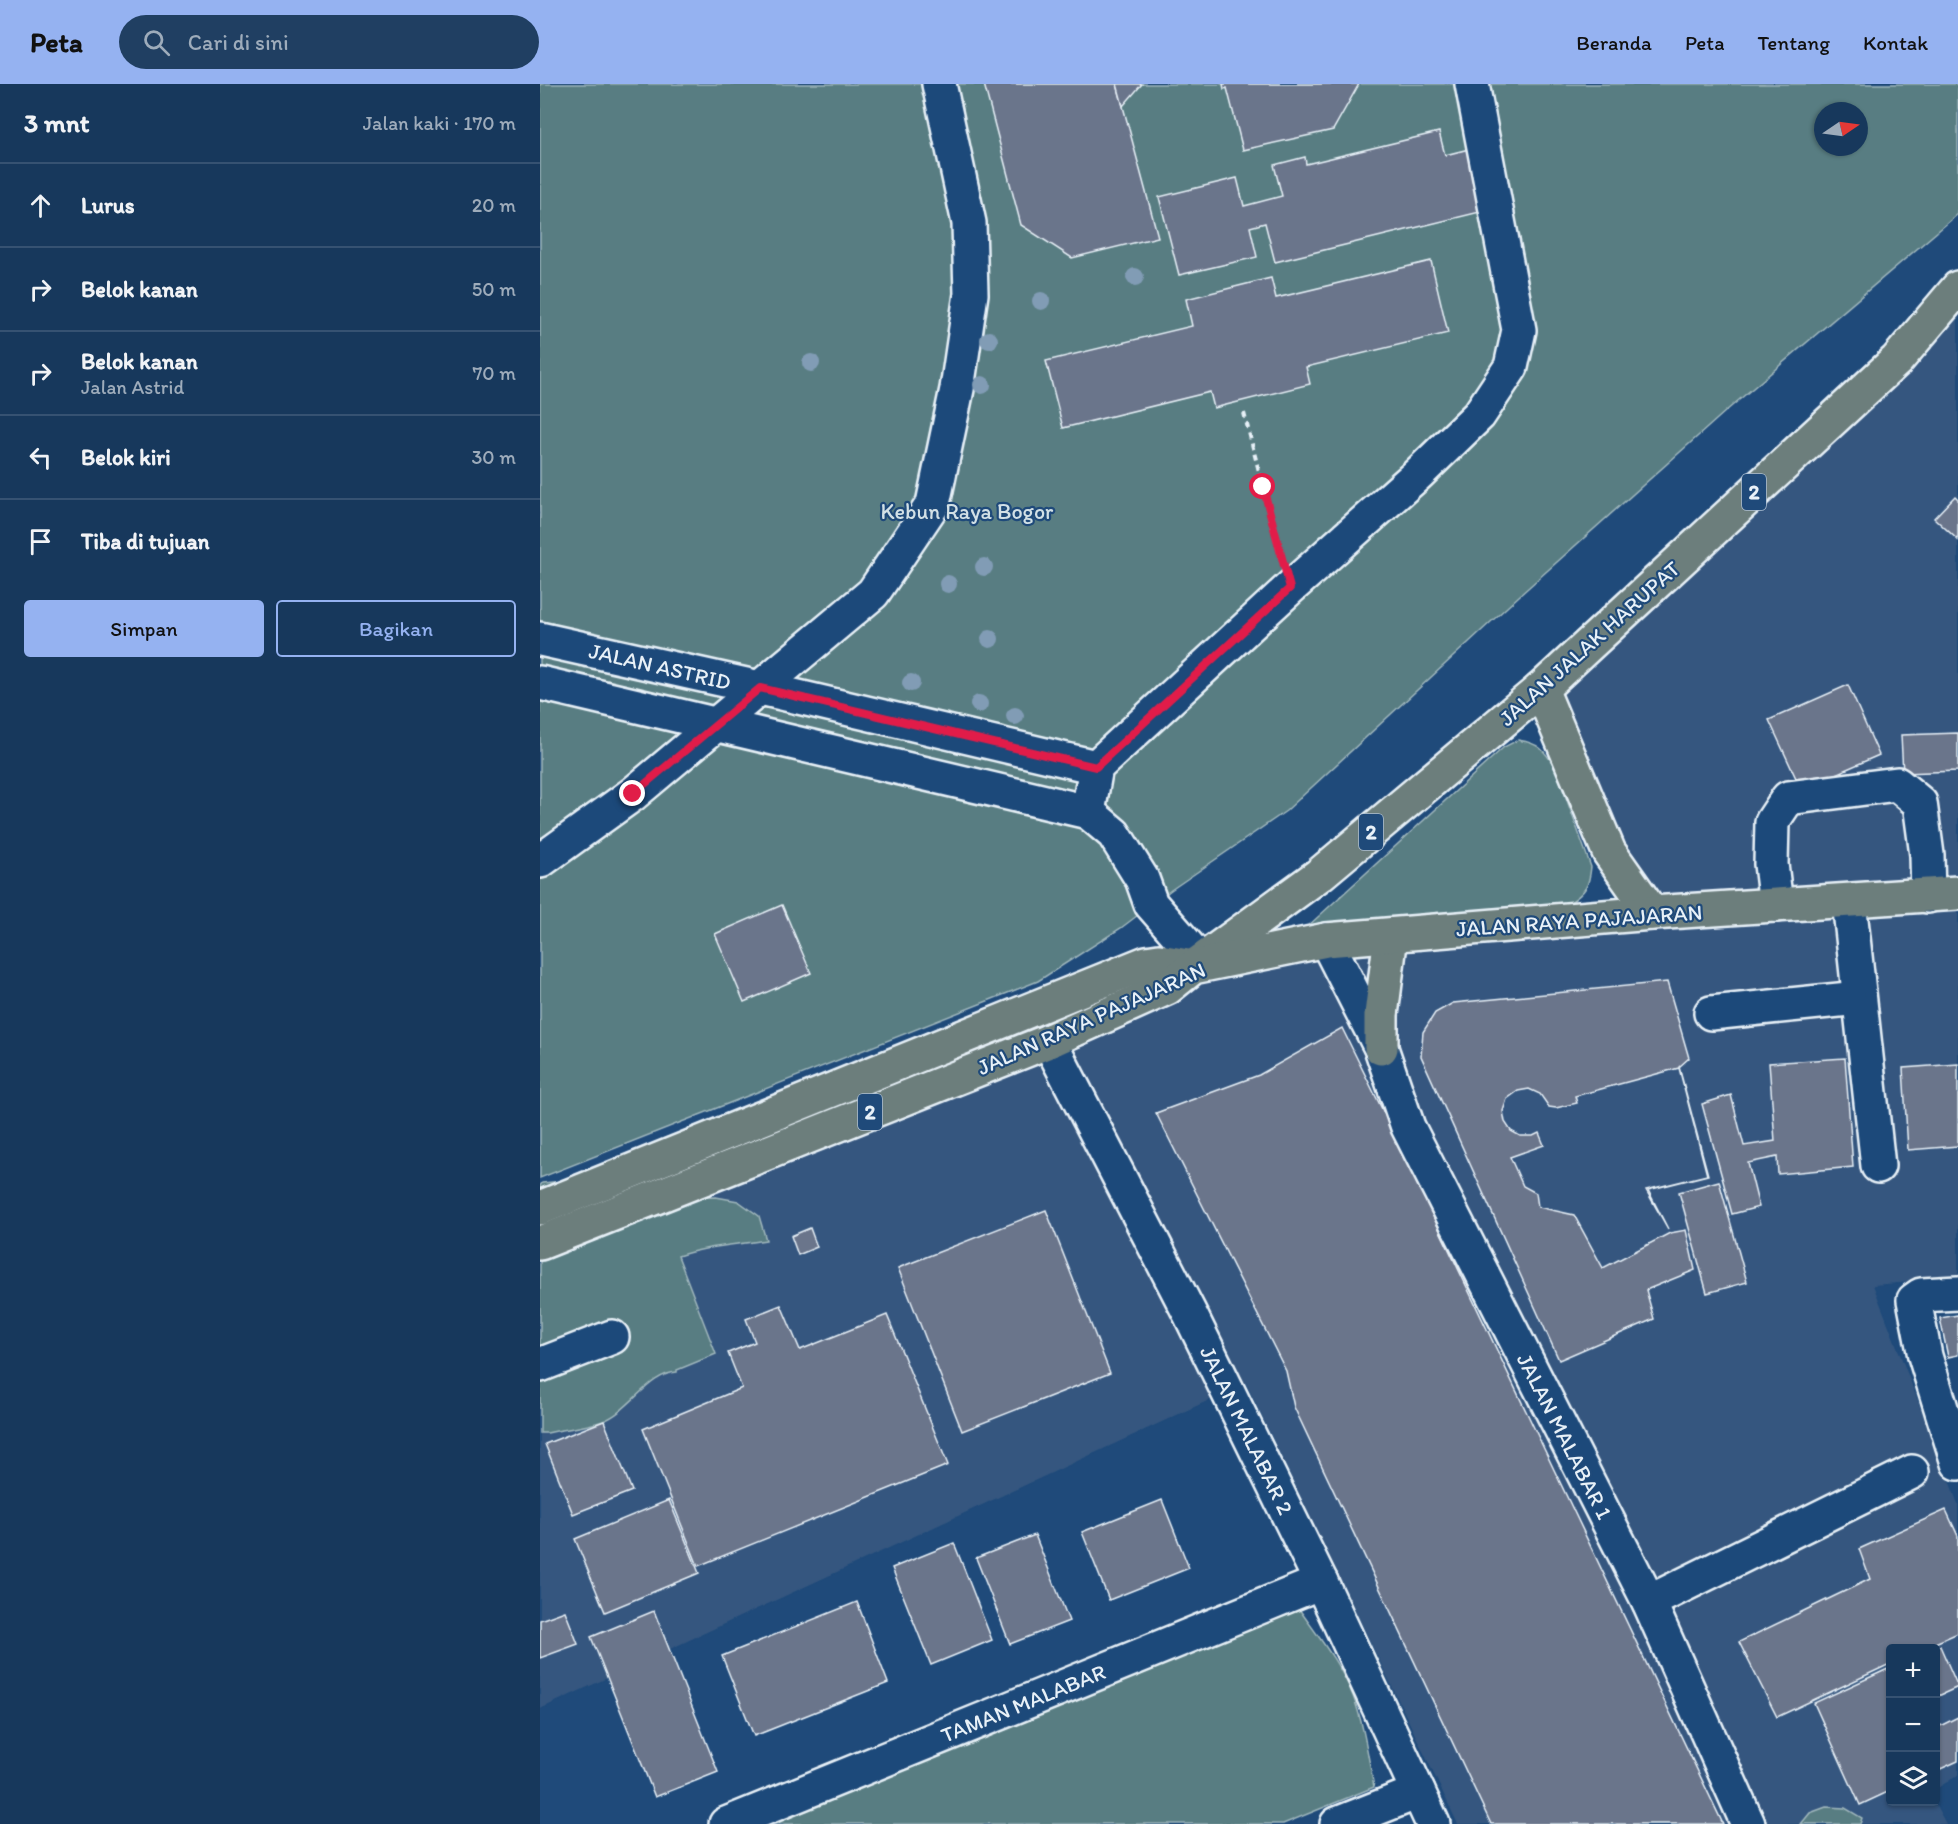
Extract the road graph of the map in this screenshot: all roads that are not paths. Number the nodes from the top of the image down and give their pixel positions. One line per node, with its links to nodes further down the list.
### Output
1 (939, 84): 6 (street)
2 (1472, 84): 9 (street)
3 (1958, 288): 7 (main road, JALAN JALAK HARUPAT / 2)
4 (540, 639): 6 (street, JALAN ASTRID)
5 (540, 683): 8 (street, JALAN ASTRID)
6 (760, 688): 8 (street); 9 (street, JALAN ASTRID)
7 (1541, 689): 15 (main road); 18 (main road, JALAN JALAK HARUPAT / 2)
8 (716, 724): 10 (street, JALAN ASTRID); 11 (street)
9 (1096, 767): 10 (street)
10 (1088, 812): 18 (street)
11 (540, 861)
12 (1943, 895): 13 (main road, JALAN RAYA PAJAJARAN / 2); 14 (street)
13 (1844, 901): 14 (main road, JALAN RAYA PAJAJARAN / 2); 19 (street); 24 (street)
14 (1776, 905): 15 (main road, JALAN RAYA PAJAJARAN / 2)
15 (1652, 913): 16 (main road, JALAN RAYA PAJAJARAN / 2)
16 (1391, 935): 17 (main road, JALAN RAYA PAJAJARAN / 2); 22 (main road)
17 (1326, 940): 18 (main road, JALAN RAYA PAJAJARAN / 2); 22 (street, JALAN MALABAR 1)
18 (1197, 963): 21 (main road, JALAN RAYA PAJAJARAN / 2); 25 (main road, 2)
19 (1849, 999): 20 (street); 23 (street)
20 (1711, 1013)
21 (1049, 1041): 26 (main road, JALAN RAYA PAJAJARAN / 2); 32 (street, JALAN MALABAR 2)
22 (1382, 1048): 33 (street, JALAN MALABAR 1)
23 (1856, 1074)
24 (1878, 1166)
25 (540, 1208)
26 (540, 1243)
27 (1958, 1293): 30 (street)
28 (612, 1337): 29 (street)
29 (540, 1365)
30 (1958, 1463)
31 (1912, 1472): 33 (street)
32 (1321, 1582): 34 (street, JALAN MALABAR 2); 35 (street, TAMAN MALABAR)
33 (1649, 1602): 38 (street, JALAN MALABAR 1)
34 (1418, 1792): 36 (street); 37 (street, JALAN MALABAR 2)
35 (726, 1824)
36 (1337, 1824)
37 (1433, 1824)
38 (1748, 1824)

